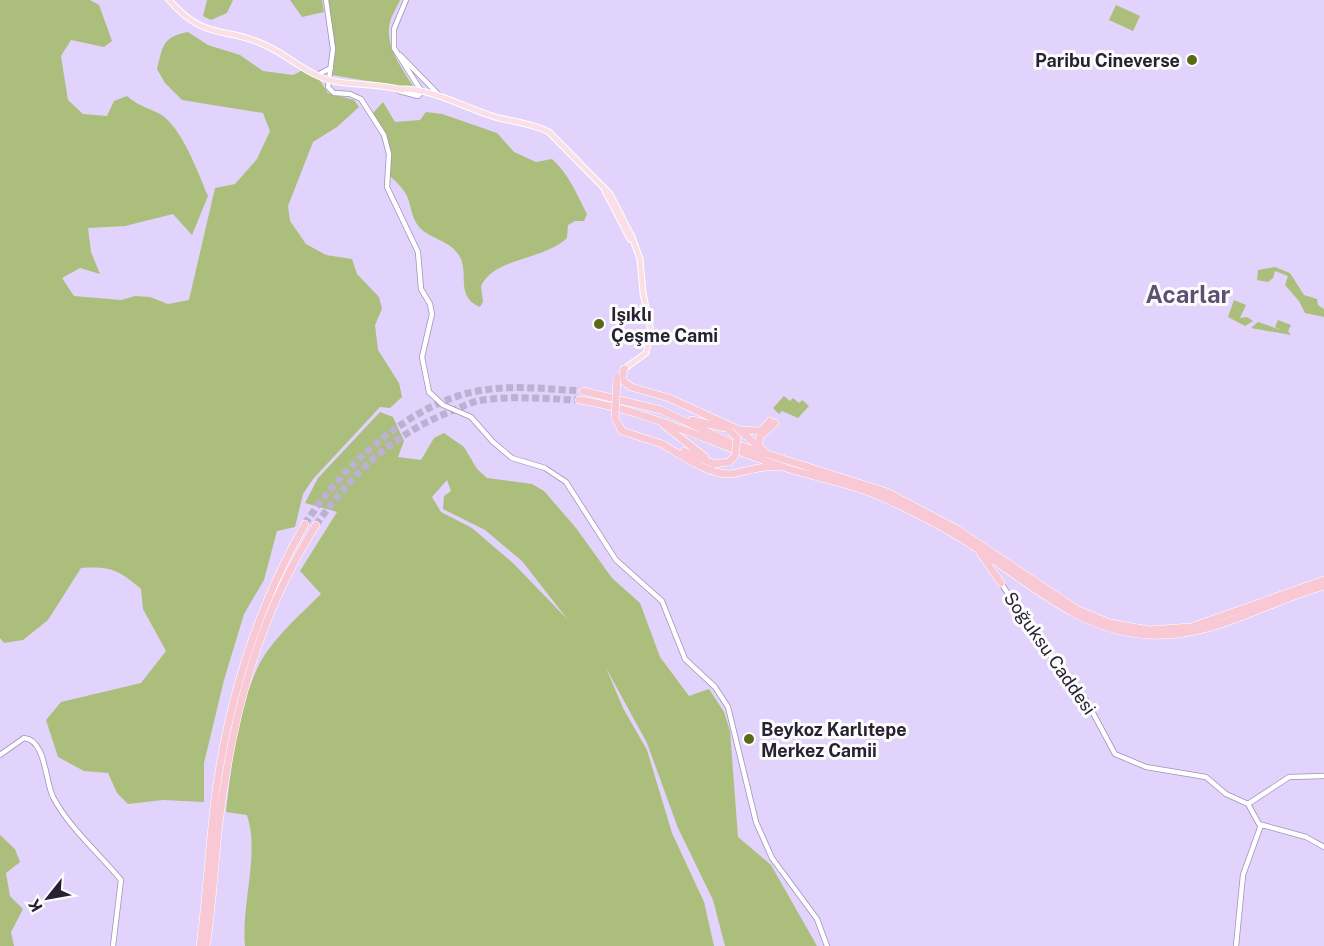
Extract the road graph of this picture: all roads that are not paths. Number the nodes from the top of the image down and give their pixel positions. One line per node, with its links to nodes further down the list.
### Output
1 (169, 0): 6 (main road)
2 (326, 0): 5 (main road)
3 (406, 0): 4 (main road)
4 (396, 23): 10 (main road); 11 (main road)
5 (331, 68): 6 (main road); 7 (main road)
6 (320, 75): 7 (main road); 8 (main road)
7 (330, 79): 8 (main road); 9 (main road); 10 (main road)
8 (328, 87): 9 (main road)
9 (335, 92): 43 (main road)
10 (421, 93): 11 (main road)
11 (450, 102): 12 (main road)
12 (603, 187): 13 (main road); 13 (main road)
13 (632, 235): 14 (main road)
14 (624, 369): 17 (highway); 21 (highway, bridge)
15 (583, 391): 18 (highway)
16 (579, 400): 19 (highway)
17 (679, 402): 20 (highway); 20 (highway)
18 (661, 410): 20 (highway); 23 (highway)
19 (650, 417): 24 (highway); 25 (highway)
20 (731, 430): 22 (highway); 22 (highway); 24 (highway, bridge)
21 (662, 444): 24 (highway); 25 (highway)
22 (758, 447): 23 (highway)
23 (768, 453): 30 (highway)
24 (714, 465)
25 (788, 469): 28 (highway)
26 (305, 524): 41 (highway)
27 (316, 525): 42 (highway)
28 (973, 546): 29 (highway); 30 (highway); 32 (highway)
29 (982, 561)
30 (1000, 561): 31 (highway); 32 (highway); 33 (highway)
31 (1008, 570): 32 (highway); 33 (highway)
32 (999, 579): 37 (main road, Soğuksu Caddesi)
33 (1032, 583): 34 (highway)
34 (1322, 583)
35 (0, 755): 40 (main road)
36 (1324, 776): 37 (main road)
37 (1248, 804): 38 (main road)
38 (1261, 825): 39 (main road); 44 (main road)
39 (1324, 847)
40 (113, 946)
41 (200, 946)
42 (206, 946)
43 (827, 946)
44 (1236, 946)

